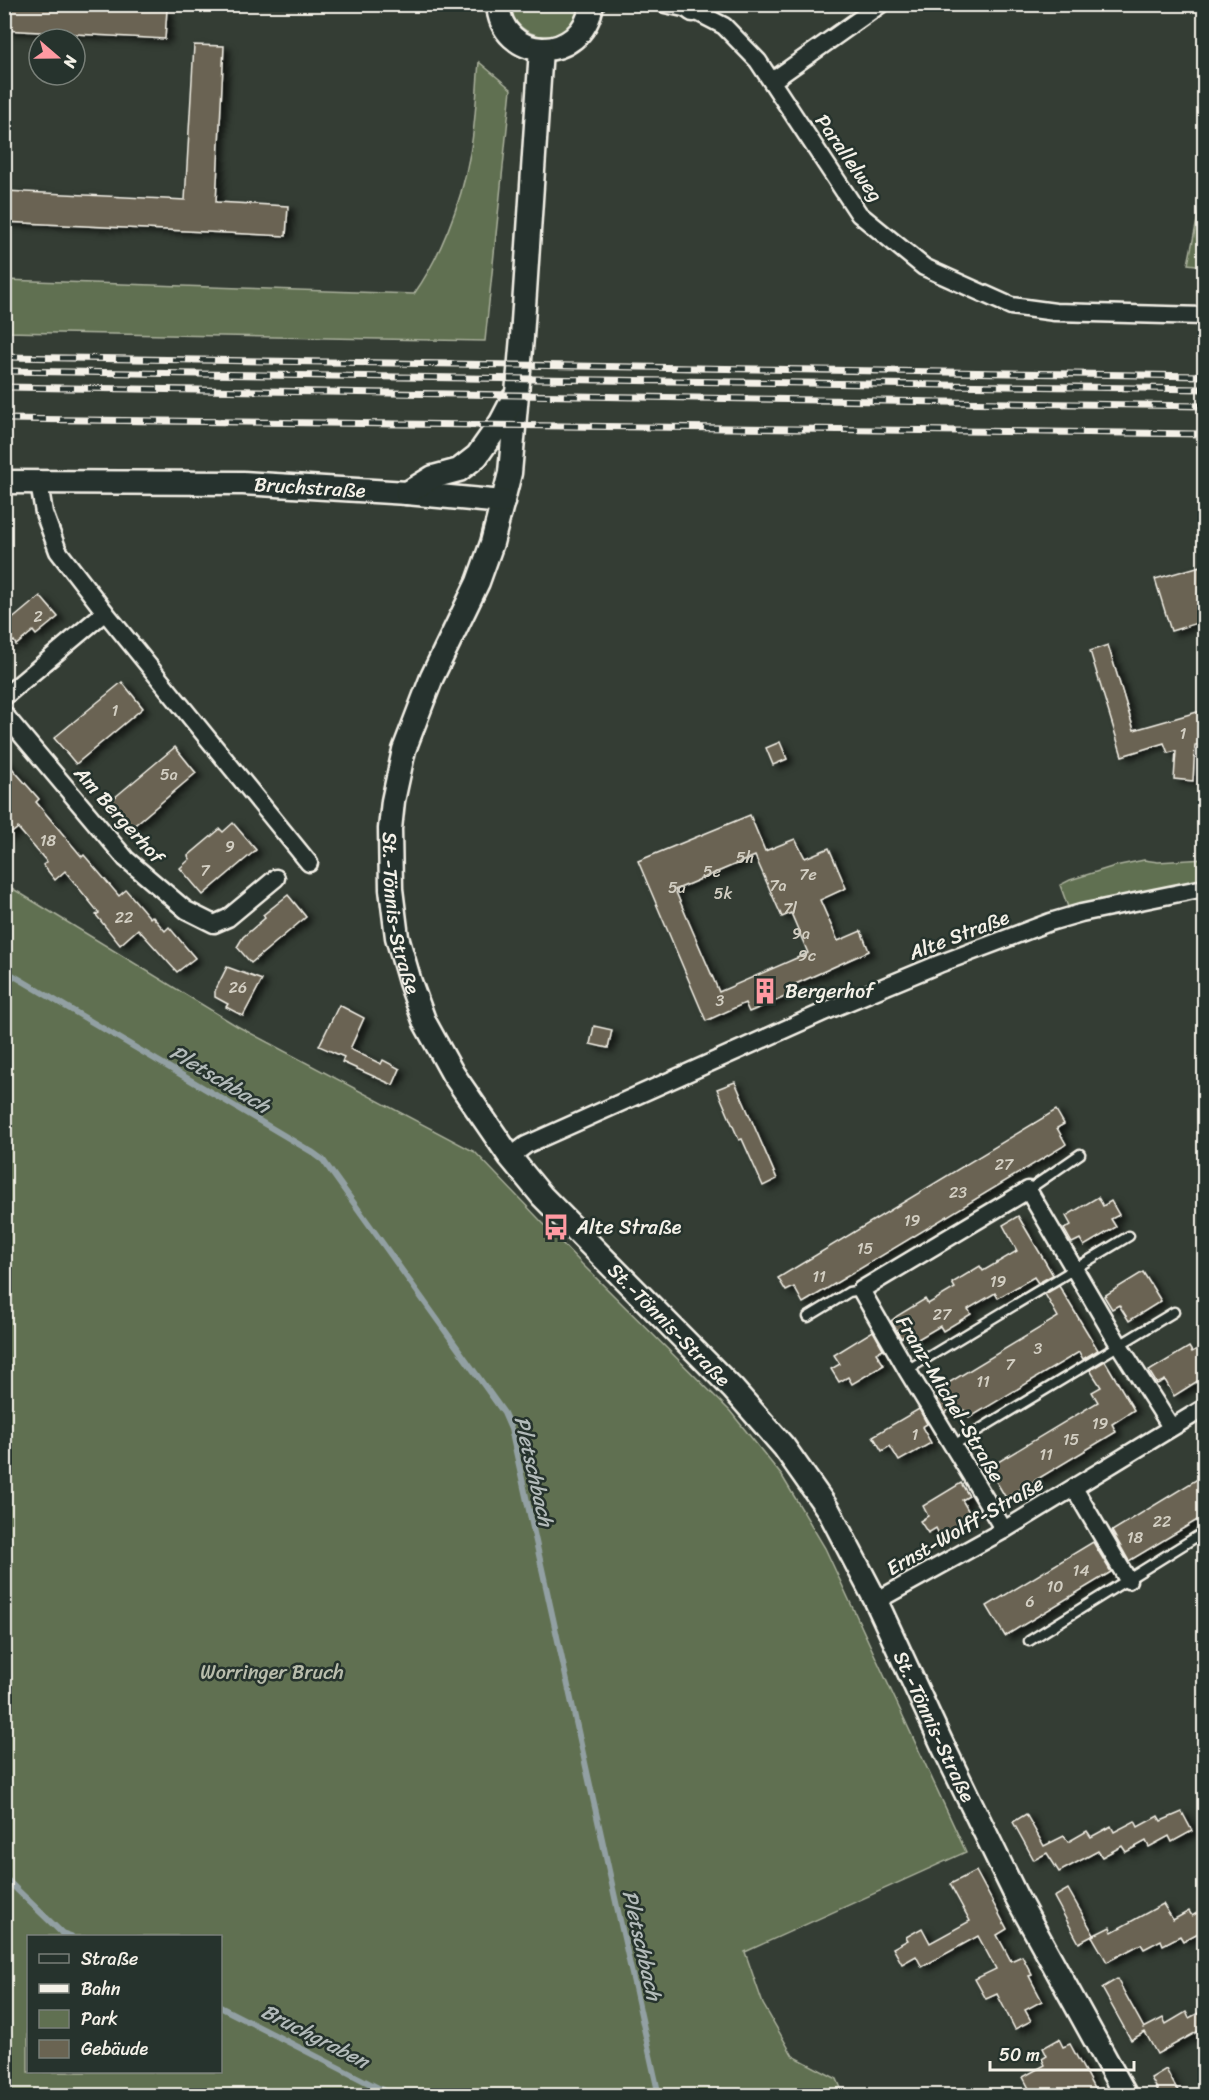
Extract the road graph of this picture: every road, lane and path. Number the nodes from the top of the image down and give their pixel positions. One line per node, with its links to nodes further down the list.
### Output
1 (498, 4): 6 (main road)
2 (592, 4): 6 (main road)
3 (665, 4): 5 (street, Parallelweg)
4 (881, 4): 7 (street)
5 (689, 7): 7 (street, Parallelweg)
6 (541, 49): 9 (main road)
7 (772, 81): 8 (street, Parallelweg)
8 (1204, 316)
9 (518, 390): 12 (main road); 13 (main road)
10 (4, 482): 11 (main road, Bruchstraße)
11 (39, 483): 12 (main road, Bruchstraße); 14 (street)
12 (407, 493): 13 (main road, Bruchstraße)
13 (503, 502): 21 (main road, St.-Tönnis-Straße)
14 (105, 612): 15 (street); 17 (street)
15 (4, 697)
16 (4, 714): 18 (street, Am Bergerhof)
17 (309, 863)
18 (276, 878)
19 (1204, 888): 21 (street, Alte Straße)
20 (1080, 1154): 22 (lane)
21 (510, 1157): 37 (main road, St.-Tönnis-Straße)
22 (1028, 1190): 24 (street); 25 (street)
23 (1129, 1236): 24 (lane)
24 (1074, 1269): 28 (street); 29 (lane)
25 (861, 1290): 27 (lane); 29 (street, Franz-Michel-Straße)
26 (1174, 1312): 28 (lane)
27 (808, 1317)
28 (1119, 1344): 31 (street); 32 (lane)
29 (907, 1370): 32 (street, Franz-Michel-Straße)
30 (1204, 1408): 31 (street, Ernst-Wolff-Straße)
31 (1171, 1427): 33 (street, Ernst-Wolff-Straße)
32 (952, 1446): 34 (street, Franz-Michel-Straße)
33 (1074, 1488): 34 (street, Ernst-Wolff-Straße); 36 (street, Ernst-Wolff-Straße)
34 (1004, 1530): 37 (street, Ernst-Wolff-Straße)
35 (1204, 1532): 36 (lane)
36 (1128, 1580): 38 (lane)
37 (876, 1601): 39 (main road, St.-Tönnis-Straße)
38 (1029, 1641)
39 (1126, 2096)

